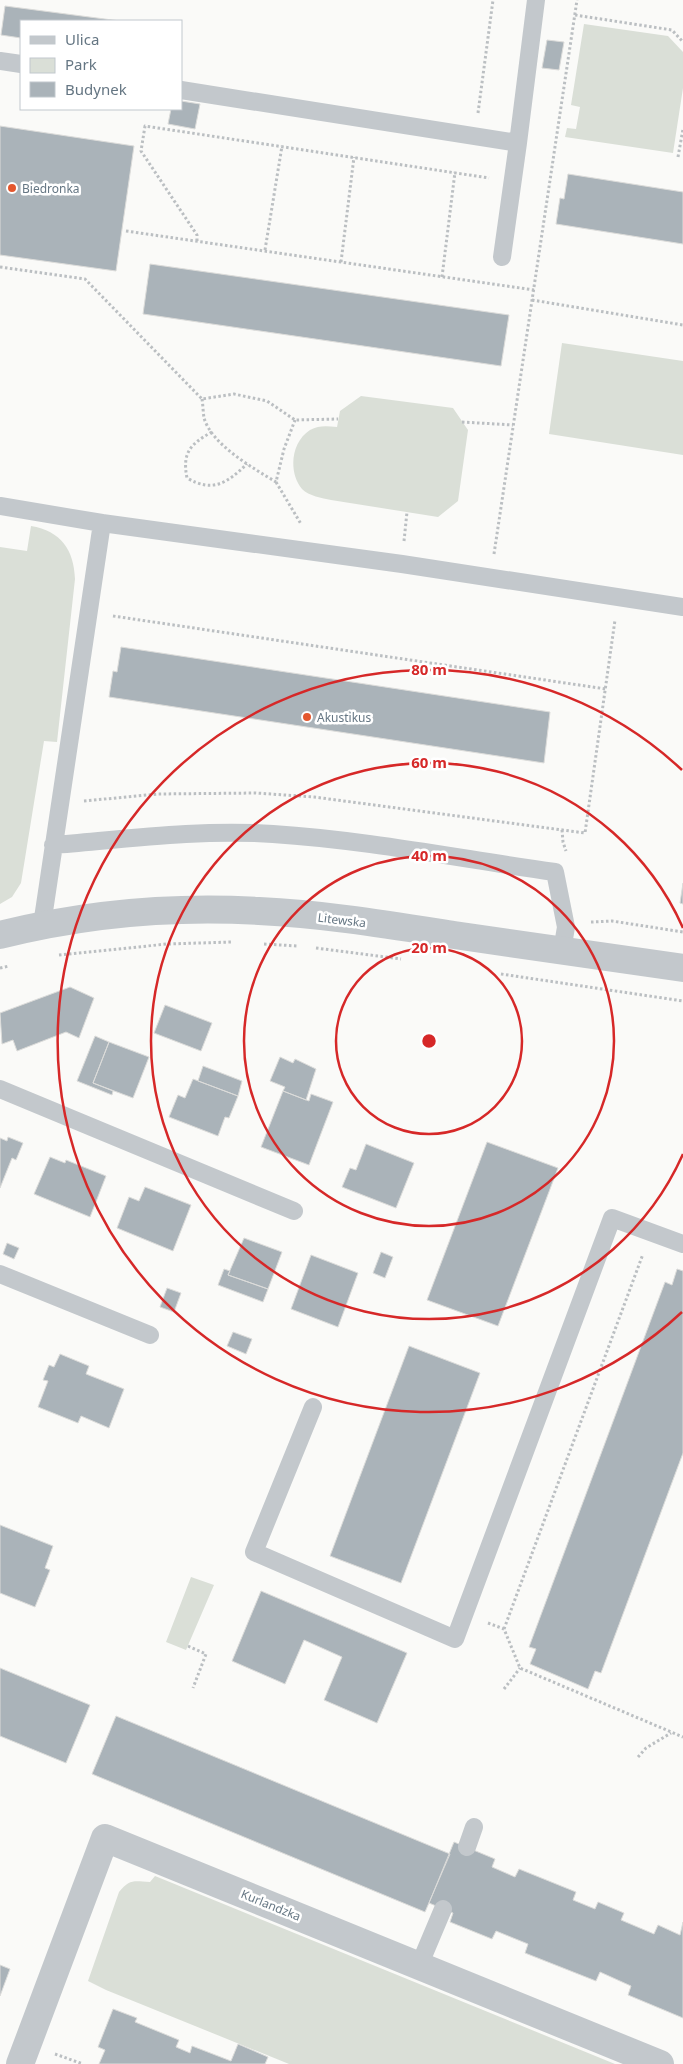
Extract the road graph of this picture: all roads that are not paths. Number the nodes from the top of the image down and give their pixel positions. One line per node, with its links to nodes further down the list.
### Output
1 (536, 0): 5 (lane)
2 (0, 61): 3 (lane)
3 (20, 64)
4 (182, 90): 5 (lane)
5 (518, 143): 6 (lane)
6 (502, 257)
7 (0, 506): 8 (lane)
8 (102, 523): 9 (lane); 10 (lane)
9 (683, 607)
10 (53, 845): 11 (lane); 13 (lane)
11 (42, 925): 12 (street, Litewska); 13 (street, Litewska)
12 (0, 935)
13 (564, 939): 14 (street, Litewska)
14 (683, 968)
15 (0, 1089): 16 (lane)
16 (294, 1211)
17 (683, 1244): 20 (lane)
18 (0, 1274): 19 (lane)
19 (150, 1335)
20 (313, 1407)
21 (474, 1827): 22 (lane)
22 (467, 1847)
23 (443, 1909): 24 (lane)
24 (419, 1966): 25 (street, Kurlandzka); 26 (street, Kurlandzka)
25 (20, 2064)
26 (660, 2064)

